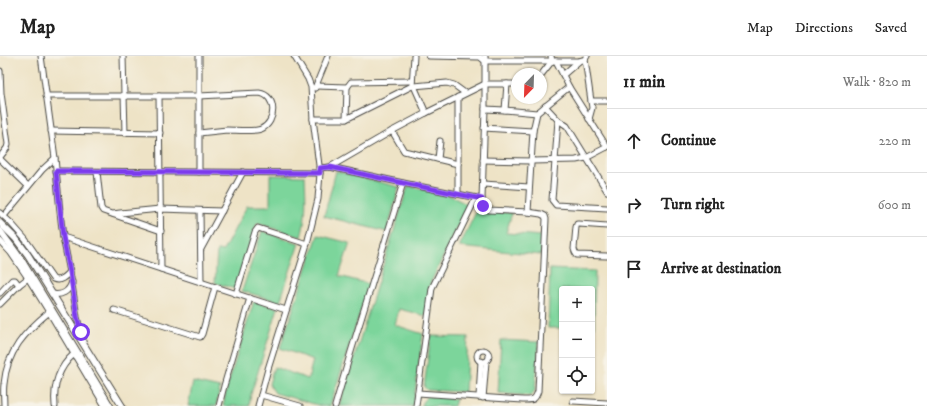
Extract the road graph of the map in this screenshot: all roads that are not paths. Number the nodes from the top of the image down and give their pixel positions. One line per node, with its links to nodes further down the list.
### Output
1 (41, 56): 24 (street)
2 (123, 56): 25 (street)
3 (199, 56): 27 (street)
4 (294, 56): 28 (street)
5 (328, 56): 19 (street)
6 (414, 56): 15 (street)
7 (429, 56): 8 (street)
8 (483, 57): 10 (street); 16 (street)
9 (586, 58): 11 (street); 30 (street)
10 (553, 60): 11 (street); 12 (street); 14 (street)
11 (579, 61): 14 (street)
12 (547, 68)
13 (0, 71): 22 (street)
14 (563, 75): 21 (street)
15 (412, 84): 20 (street); 23 (street); 35 (street); 38 (street)
16 (485, 84): 17 (street); 23 (street); 33 (street)
17 (507, 84): 18 (street); 34 (street)
18 (511, 84)
19 (316, 86): 20 (street); 28 (street)
20 (347, 86): 38 (street)
21 (569, 87): 32 (street); 39 (street)
22 (0, 93): 50 (street)
23 (465, 93): 29 (street)
24 (46, 96): 25 (street); 42 (street)
25 (125, 96): 26 (street); 45 (street)
26 (159, 96): 27 (street); 46 (street)
27 (199, 96): 47 (street); 47 (street)
28 (312, 96): 37 (street)
29 (458, 96): 35 (street); 57 (street)
30 (591, 101): 31 (street); 39 (street)
31 (607, 101)
32 (545, 106): 36 (street); 40 (street)
33 (485, 108): 34 (street); 41 (street)
34 (505, 110): 36 (street)
35 (426, 113): 43 (street)
36 (537, 113): 44 (street)
37 (313, 119): 38 (street); 60 (street)
38 (346, 119)
39 (589, 119): 49 (street)
40 (558, 120): 52 (street); 56 (street)
41 (484, 128): 44 (street); 54 (street)
42 (51, 131): 45 (street); 51 (street)
43 (392, 131): 53 (street); 58 (street)
44 (533, 131): 55 (street)
45 (124, 132): 46 (street)
46 (160, 133): 62 (street)
47 (199, 133): 63 (street)
48 (440, 141): 53 (street)
49 (607, 147): 52 (street)
50 (0, 158): 67 (street)
51 (55, 158): 59 (street); 67 (street)
52 (586, 158): 56 (street); 69 (street)
53 (438, 159): 57 (street)
54 (483, 160): 55 (street); 66 (street)
55 (532, 161): 56 (street); 68 (street)
56 (554, 161): 72 (street)
57 (458, 164): 70 (street)
58 (330, 167): 60 (street); 65 (street)
59 (56, 171): 61 (street); 83 (street)
60 (320, 171): 64 (street); 85 (street)
61 (97, 172): 62 (street); 77 (street)
62 (160, 172): 63 (street); 73 (street)
63 (199, 172): 64 (street)
64 (243, 172): 75 (street)
65 (403, 183): 70 (street); 119 (street)
66 (483, 184): 68 (street); 71 (street)
67 (28, 186): 78 (street)
68 (529, 187): 76 (street)
69 (607, 191)
70 (458, 194): 71 (street)
71 (479, 199): 76 (street); 106 (street)
72 (607, 208)
73 (160, 209): 74 (street); 77 (street); 82 (street)
74 (200, 211): 75 (street); 86 (street)
75 (222, 211): 86 (street)
76 (528, 212): 108 (street)
77 (113, 214): 82 (street)
78 (2, 215): 89 (street)
79 (0, 223): 96 (main road)
80 (607, 226): 87 (street)
81 (0, 231): 114 (main road)
82 (161, 231): 88 (street)
83 (63, 237): 88 (street); 89 (street)
84 (0, 240): 90 (street)
85 (307, 244): 97 (street); 101 (street)
86 (201, 249): 92 (street)
87 (607, 256)
88 (161, 269): 92 (street)
89 (70, 272): 91 (street)
90 (28, 278): 93 (street); 102 (street)
91 (72, 281): 96 (street); 103 (street)
92 (201, 282): 94 (street)
93 (20, 285): 95 (street); 99 (street)
94 (215, 287): 97 (street); 100 (street)
95 (0, 293)
96 (52, 294): 103 (main road)
97 (236, 294): 98 (street)
98 (250, 298): 101 (street); 116 (street)
99 (0, 304)
100 (114, 310)
101 (286, 310): 107 (street)
102 (49, 312): 104 (street); 111 (street)
103 (85, 346): 115 (main road)
104 (74, 354): 112 (street); 113 (street)
105 (483, 362): 108 (street)
106 (418, 393): 108 (street); 120 (street)
107 (261, 395): 117 (street); 118 (street)
108 (481, 397)
109 (573, 401): 110 (street)
110 (607, 403)
111 (4, 406)
112 (55, 406)
113 (105, 406)
114 (110, 406)
115 (122, 406)
116 (220, 406)
117 (258, 406)
118 (300, 406)
119 (335, 406)
120 (416, 406)

